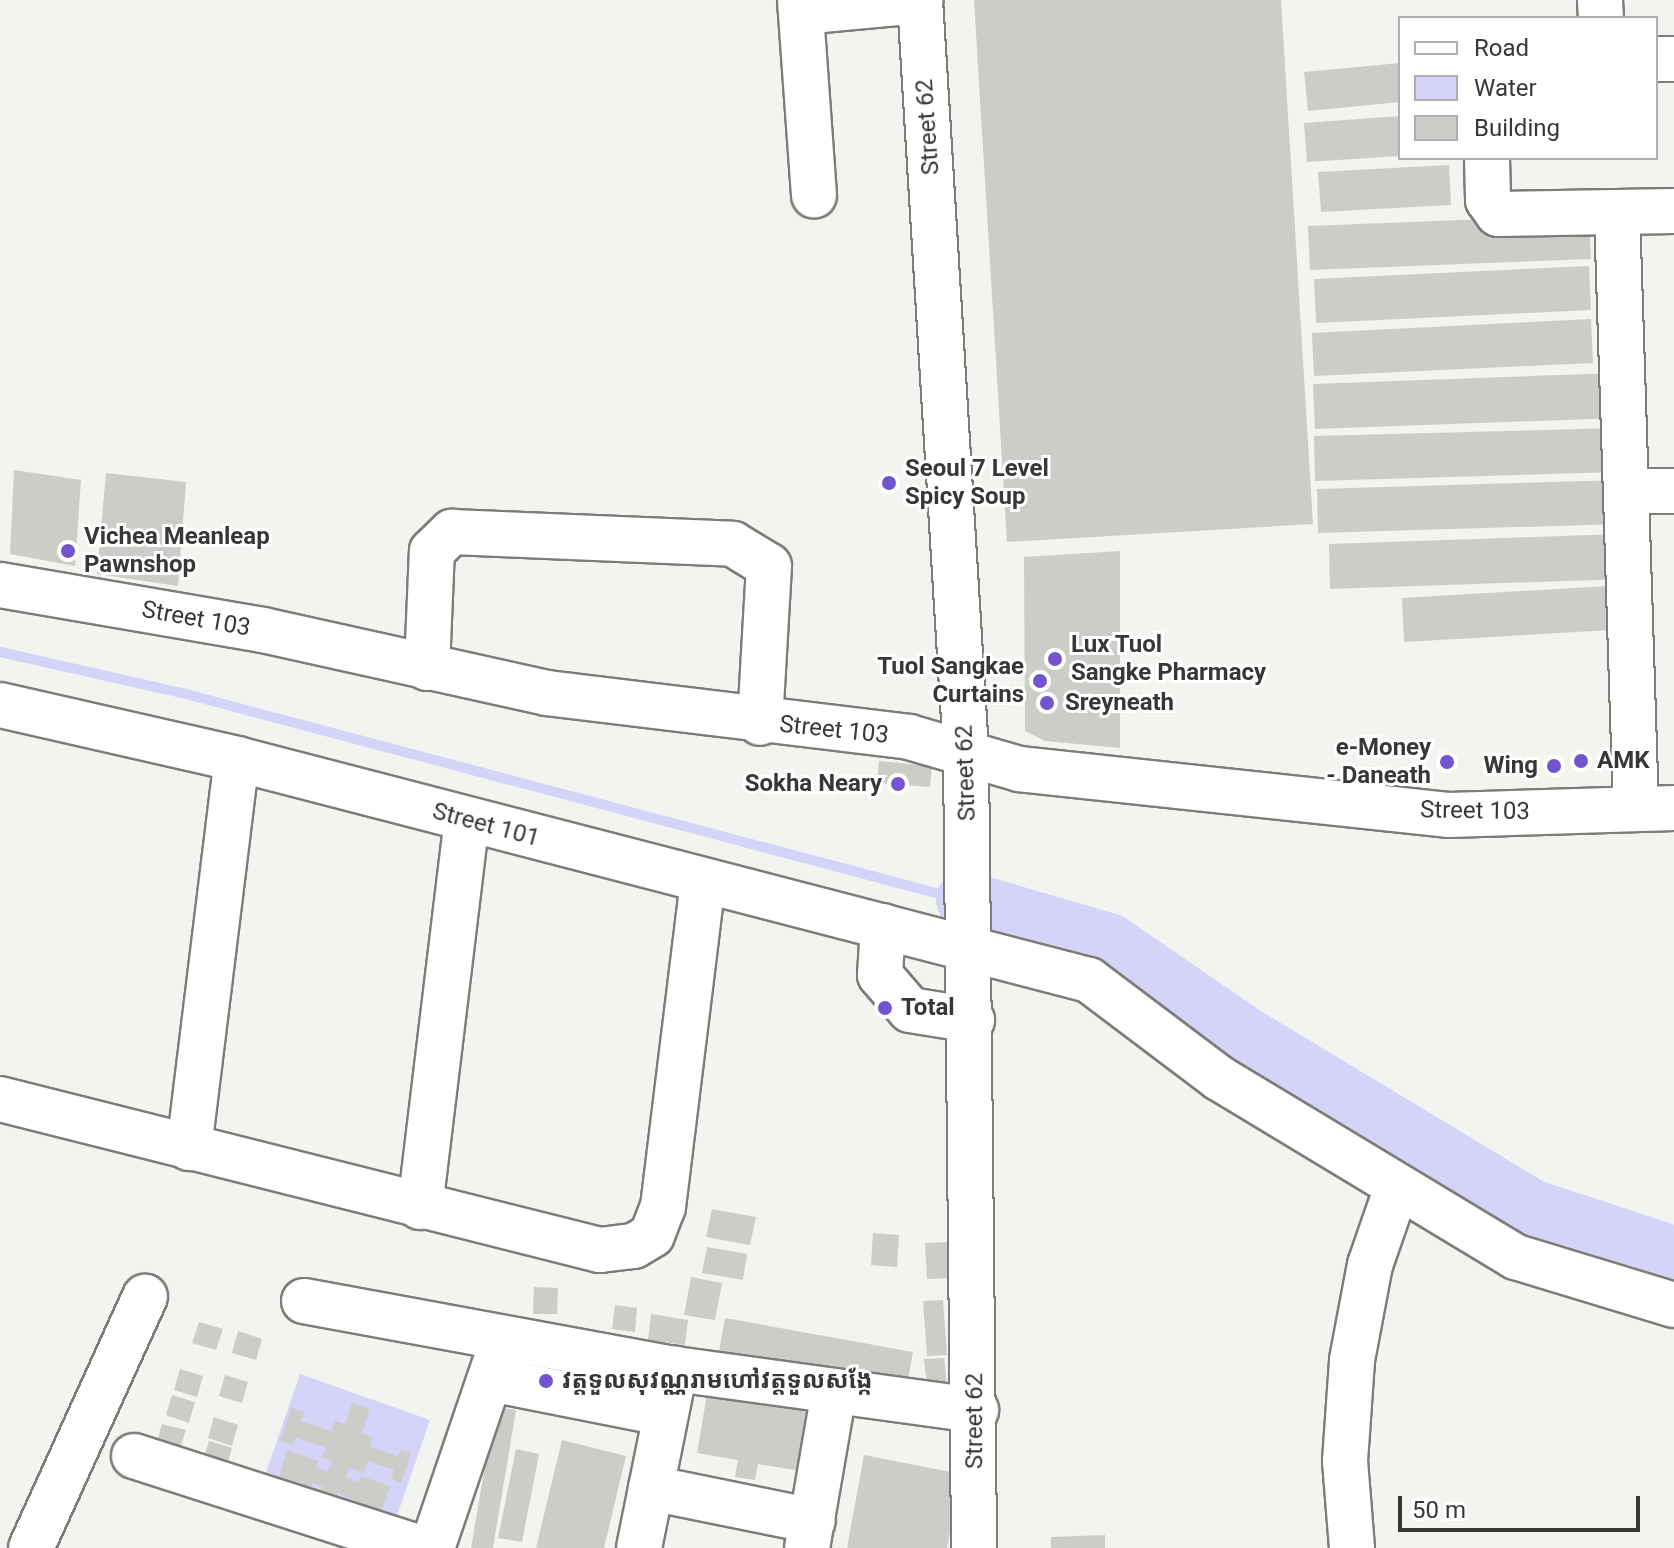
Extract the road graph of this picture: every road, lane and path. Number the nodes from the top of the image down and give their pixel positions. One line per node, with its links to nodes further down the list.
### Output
1 (920, 1): 2 (street); 13 (street, Street 62)
2 (800, 6): 4 (street)
3 (1487, 160): 6 (street)
4 (814, 195)
5 (1674, 211): 6 (street)
6 (1617, 212): 7 (street)
7 (1627, 491): 8 (street); 15 (street)
8 (1674, 491)
9 (0, 585): 10 (street, Street 103)
10 (427, 668): 12 (street, Street 103); 12 (street)
11 (0, 705): 14 (street, Street 101)
12 (760, 723): 13 (street, Street 103)
13 (966, 753): 15 (street, Street 103); 19 (street, Street 62)
14 (237, 759): 16 (street, Street 101); 22 (street)
15 (1655, 809)
16 (467, 820): 17 (street, Street 101); 24 (street)
17 (703, 881): 18 (street, Street 101); 24 (street)
18 (883, 926): 19 (street, Street 101); 20 (street)
19 (971, 935): 20 (street, Street 62); 23 (street, Street 101)
20 (972, 1020): 31 (street, Street 62)
21 (0, 1099): 22 (street)
22 (189, 1148): 24 (street)
23 (1397, 1187): 27 (street, Street 101); 41 (street)
24 (420, 1207)
25 (145, 1297): 36 (street)
26 (304, 1301): 28 (street)
27 (1674, 1305)
28 (496, 1360): 29 (street); 32 (street); 38 (street)
29 (675, 1369): 30 (street); 32 (street)
30 (834, 1391): 31 (street); 35 (street)
31 (976, 1410): 40 (street, Street 62)
32 (666, 1414): 34 (street)
33 (134, 1456): 37 (street)
34 (651, 1488): 35 (street); 39 (street)
35 (810, 1534)
36 (31, 1548)
37 (421, 1548)
38 (432, 1548)
39 (639, 1548)
40 (974, 1548)
41 (1352, 1548)

